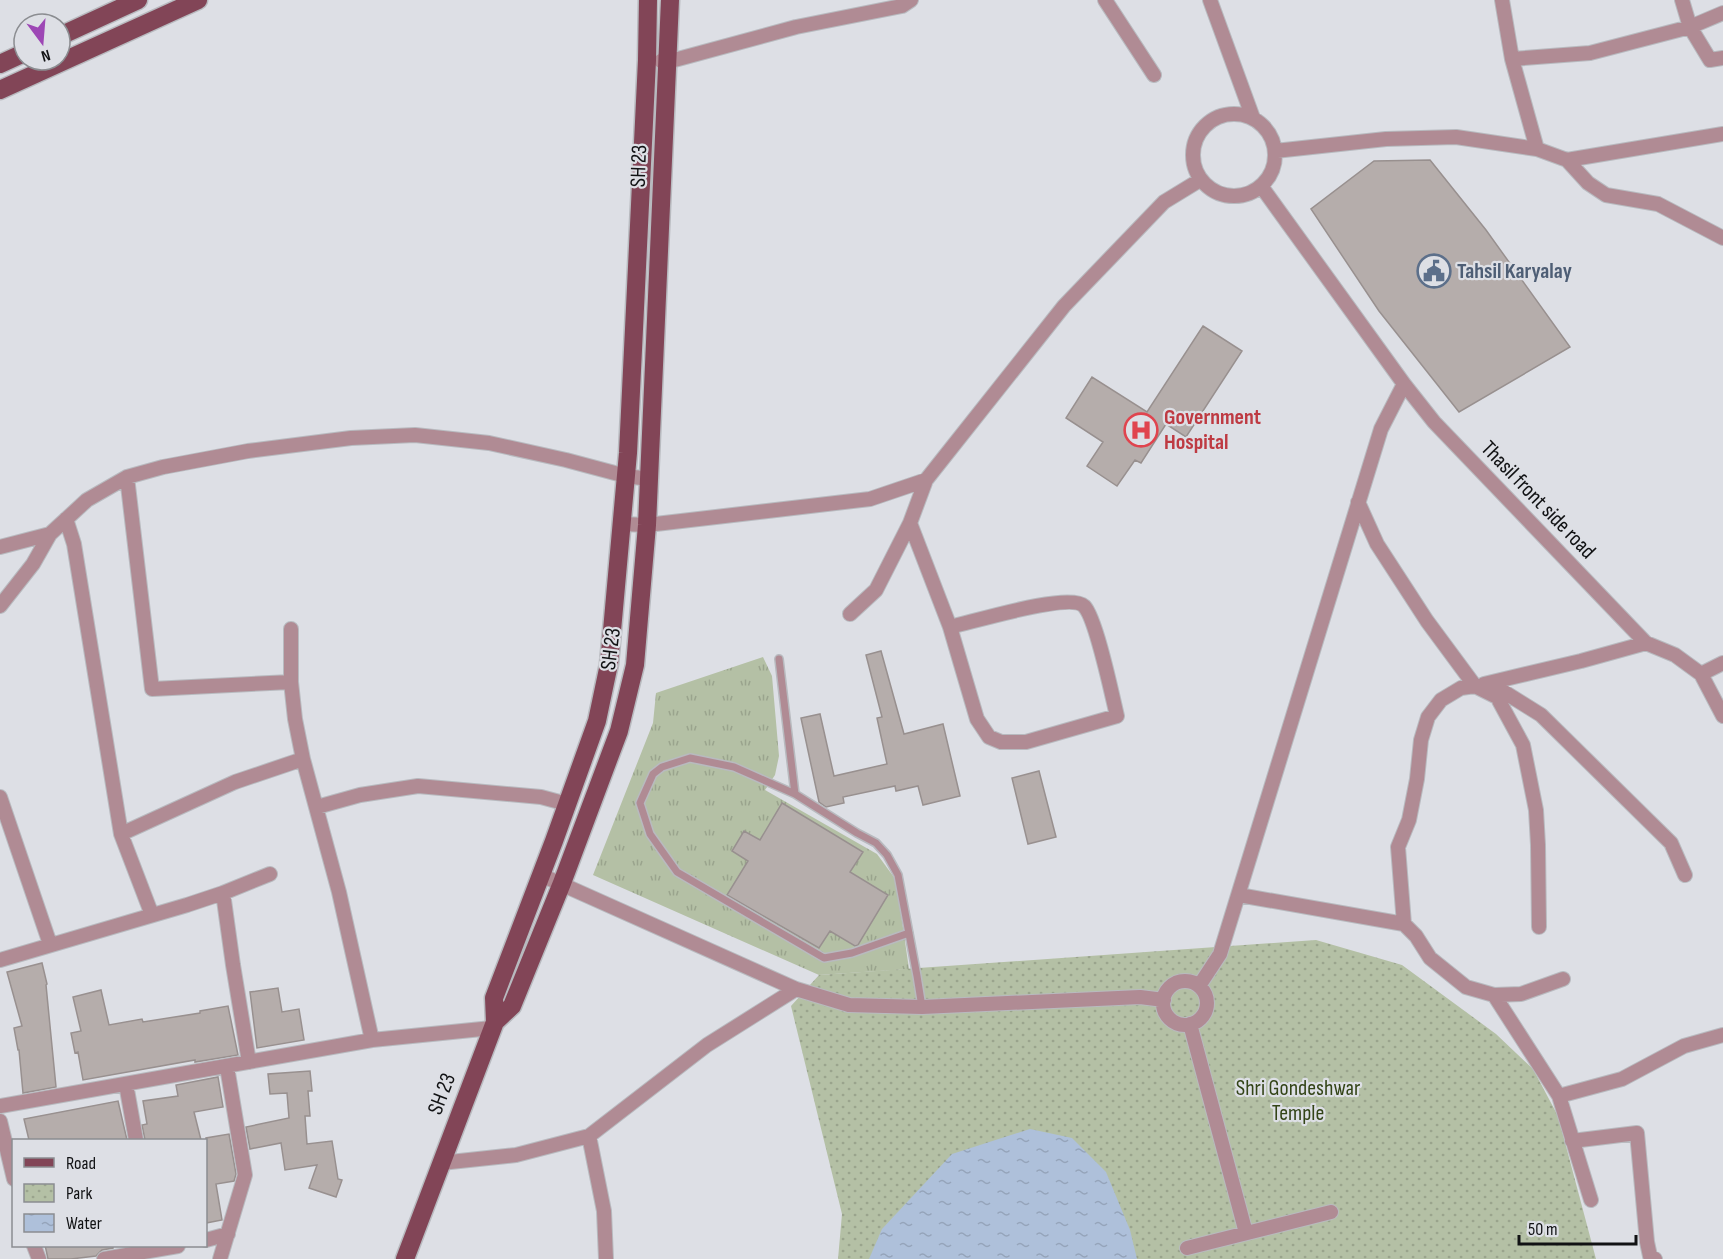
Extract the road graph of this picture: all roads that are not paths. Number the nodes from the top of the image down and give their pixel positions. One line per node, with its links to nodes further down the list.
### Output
1 (138, 0): 12 (main road)
2 (198, 0): 18 (main road)
3 (648, 0): 15 (main road)
4 (670, 0): 16 (main road, SH 23)
5 (911, 0): 16 (street)
6 (1105, 0): 17 (street)
7 (1210, 0): 19 (street)
8 (1502, 0): 14 (street)
9 (1682, 0): 11 (street)
10 (1723, 13): 11 (street)
11 (1690, 27): 13 (street); 14 (street)
12 (72, 30)
13 (1723, 58)
14 (1512, 59): 21 (street)
15 (647, 60): 16 (street); 27 (main road)
16 (667, 62): 28 (main road, SH 23)
17 (1154, 75)
18 (0, 90)
19 (1252, 118): 22 (street); 24 (street)
20 (1723, 134): 23 (street)
21 (1537, 149): 22 (street); 23 (street)
22 (1275, 151): 25 (street)
23 (1566, 160): 26 (street)
24 (1200, 180): 25 (street); 33 (street)
25 (1261, 186): 29 (street, Thasil front side road)
26 (1723, 238)
27 (637, 292): 28 (main road); 30 (main road)
28 (657, 294): 32 (main road, SH 23)
29 (1404, 384): 34 (street); 45 (street, Thasil front side road)
30 (626, 476): 31 (street); 32 (street); 37 (main road)
31 (127, 477): 35 (street); 49 (street)
32 (649, 479): 38 (main road, SH 23)
33 (926, 480): 36 (street); 38 (street)
34 (1358, 502): 50 (street); 65 (street)
35 (66, 519): 39 (street); 59 (street)
36 (910, 523): 42 (street); 43 (street)
37 (622, 524): 38 (street); 53 (main road)
38 (647, 525): 54 (main road, SH 23)
39 (50, 534): 40 (street); 41 (street)
40 (0, 548)
41 (0, 606)
42 (850, 614)
43 (950, 627): 43 (street)
44 (291, 628): 49 (street)
45 (1646, 643): 48 (street); 50 (street)
46 (779, 659): 55 (lane)
47 (1723, 663): 48 (street)
48 (1701, 674): 51 (street)
49 (291, 682): 52 (street)
50 (1475, 686): 62 (street); 67 (street); 68 (street)
51 (1723, 716)
52 (303, 759): 58 (street); 59 (street)
53 (582, 764): 54 (main road); 57 (main road)
54 (604, 773): 63 (main road, SH 23)
55 (795, 794): 69 (lane); 69 (lane)
56 (0, 797): 70 (street)
57 (567, 804): 58 (street); 61 (main road)
58 (316, 807): 83 (street)
59 (121, 834): 66 (street)
60 (270, 874): 64 (street)
61 (541, 875): 63 (street); 71 (main road)
62 (1685, 875)
63 (562, 883): 73 (main road, SH 23); 76 (street)
64 (223, 892): 66 (street); 84 (street)
65 (1239, 895): 67 (street); 75 (street)
66 (152, 915): 70 (street)
67 (1404, 924): 77 (street)
68 (1539, 927)
69 (909, 933): 79 (lane)
70 (50, 944): 72 (street)
71 (509, 957): 73 (main road); 81 (main road)
72 (0, 960)
73 (528, 966): 81 (main road, SH 23)
74 (1563, 979): 77 (street)
75 (1199, 986): 78 (street); 80 (street)
76 (796, 989): 79 (street); 90 (street)
77 (1494, 995): 87 (street)
78 (1164, 1000): 79 (street); 80 (street)
79 (922, 1007)
80 (1190, 1024): 97 (street)
81 (494, 1025): 83 (street); 93 (main road, SH 23)
82 (1723, 1035): 87 (street)
83 (372, 1040): 84 (street)
84 (249, 1062): 85 (street)
85 (227, 1067): 86 (street); 98 (street)
86 (126, 1084): 88 (street); 91 (street)
87 (1559, 1096): 92 (street)
88 (0, 1106)
89 (0, 1121): 94 (street)
90 (589, 1136): 93 (street); 105 (street)
91 (136, 1139)
92 (1572, 1141): 95 (street); 106 (street)
93 (441, 1163): 104 (main road, SH 23)
94 (12, 1175)
95 (1591, 1200)
96 (1331, 1212): 97 (street)
97 (1246, 1233): 101 (street)
98 (228, 1234): 99 (street); 103 (street)
99 (207, 1240)
100 (167, 1247): 102 (street)
101 (1187, 1248)
102 (104, 1259)
103 (220, 1259)
104 (405, 1259)
105 (606, 1259)
106 (1655, 1259)

